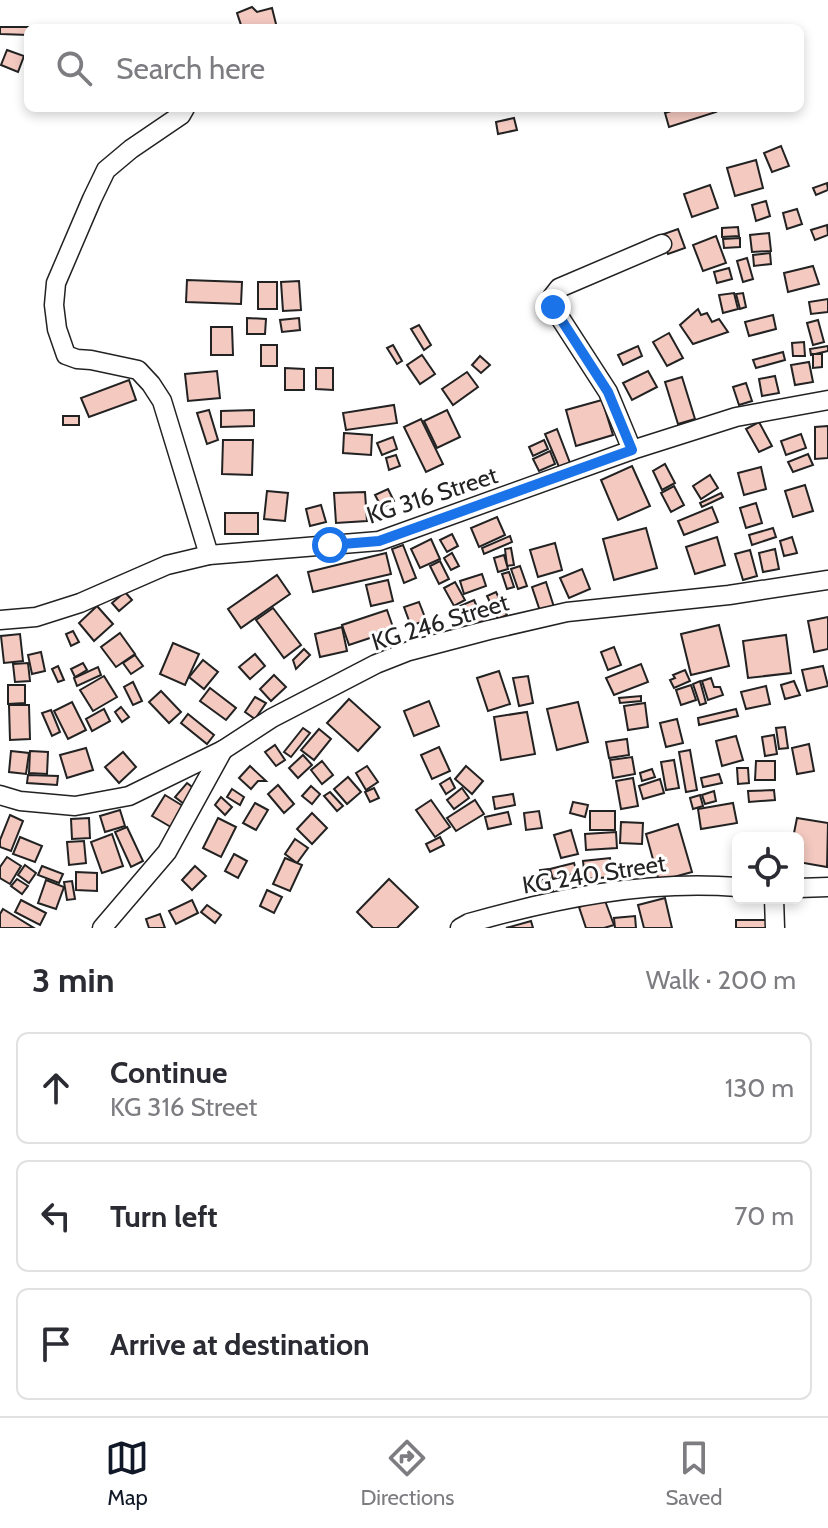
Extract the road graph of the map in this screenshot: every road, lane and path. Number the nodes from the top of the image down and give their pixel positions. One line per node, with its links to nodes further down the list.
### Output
1 (183, 112): 5 (street)
2 (662, 244): 4 (street)
3 (828, 400): 4 (street, KG 316 Street)
4 (632, 450): 5 (street, KG 316 Street)
5 (209, 555): 7 (street, KG 316 Street)
6 (828, 580): 8 (street, KG 246 Street)
7 (0, 620)
8 (223, 750): 9 (street, KG 246 Street); 14 (street)
9 (0, 795)
10 (732, 886): 15 (street, KG 240 Street)
11 (828, 887): 12 (street)
12 (804, 888)
13 (774, 904): 16 (street)
14 (102, 928)
15 (460, 928)
16 (775, 928)

